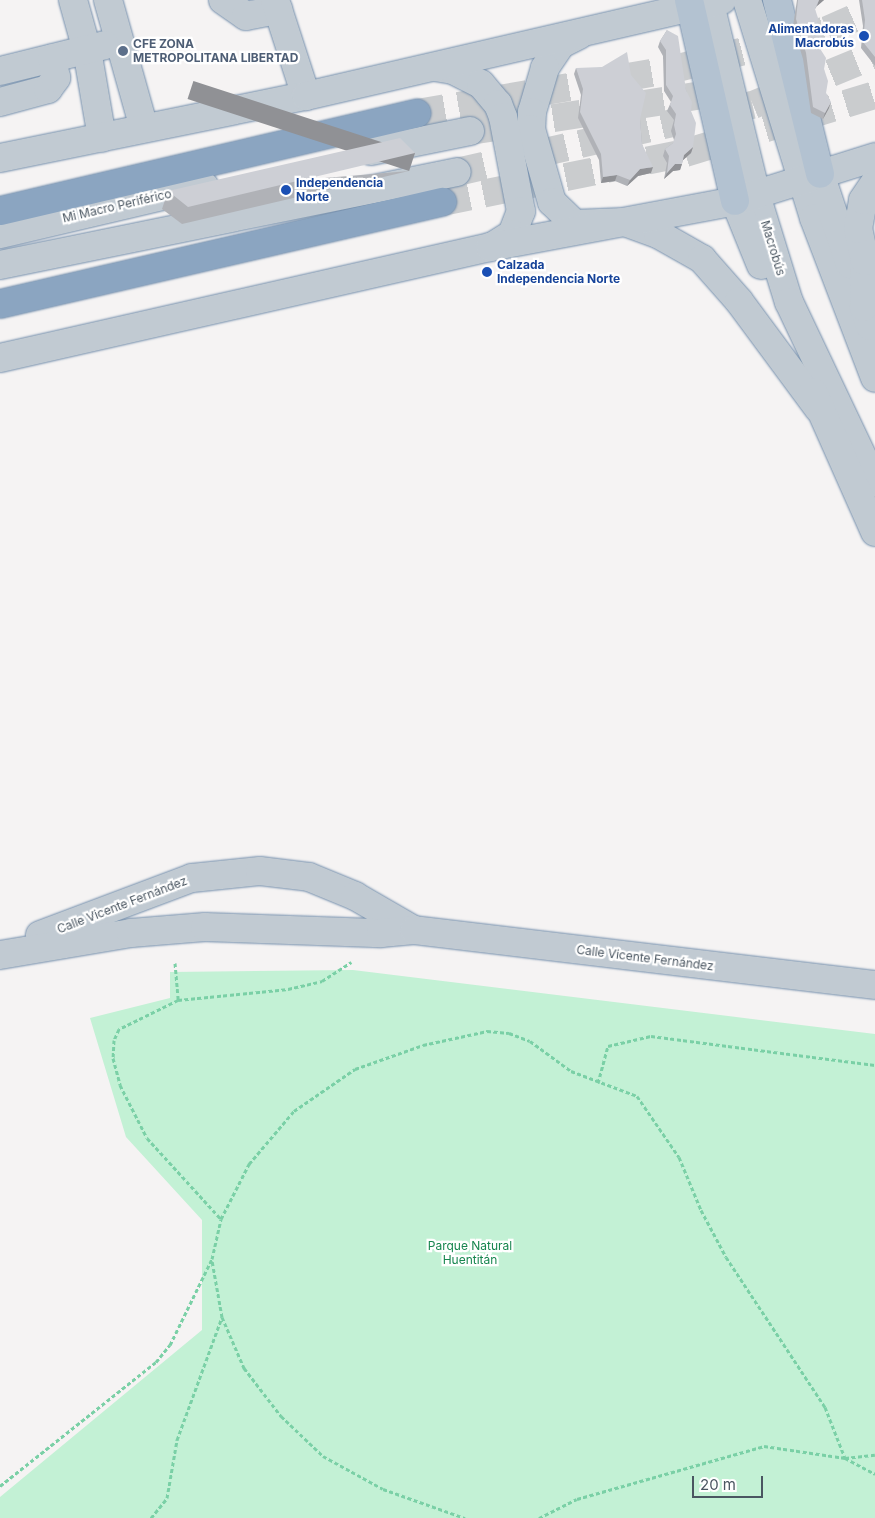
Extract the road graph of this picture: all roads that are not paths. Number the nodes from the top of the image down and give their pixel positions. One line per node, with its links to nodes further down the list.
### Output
1 (73, 0): 10 (street)
2 (108, 0): 9 (street)
3 (223, 0): 7 (street)
4 (746, 0): 23 (street)
5 (776, 0): 23 (main road)
6 (704, 2): 8 (street); 25 (main road)
7 (277, 5): 14 (street)
8 (587, 30): 12 (street); 28 (street)
9 (118, 40): 10 (street); 17 (street)
10 (87, 50): 11 (street); 19 (street)
11 (52, 58): 13 (street); 15 (street)
12 (432, 66): 14 (street); 30 (street)
13 (0, 71)
14 (306, 96): 17 (street)
15 (0, 102)
16 (417, 113): 27 (highway)
17 (144, 128): 19 (street)
18 (470, 131): 29 (street, Mi Macro Periférico)
19 (102, 138): 21 (street)
20 (875, 157): 23 (street)
21 (0, 158)
22 (458, 172): 31 (street)
23 (811, 177): 25 (street); 33 (street); 35 (street)
24 (875, 182): 33 (street)
25 (746, 198): 28 (street); 36 (street); 37 (street, Macrobús)
26 (442, 202): 32 (highway)
27 (0, 211)
28 (625, 222): 30 (street); 36 (street)
29 (0, 234)
30 (490, 247): 34 (street)
31 (0, 265)
32 (0, 304)
33 (873, 331)
34 (0, 358)
35 (875, 378)
36 (819, 409): 38 (street)
37 (875, 483)
38 (875, 532)
39 (414, 930): 40 (street, Calle Vicente Fernández); 40 (street, Calle Vicente Fernández); 41 (street, Calle Vicente Fernández)
40 (0, 954)
41 (875, 985)

